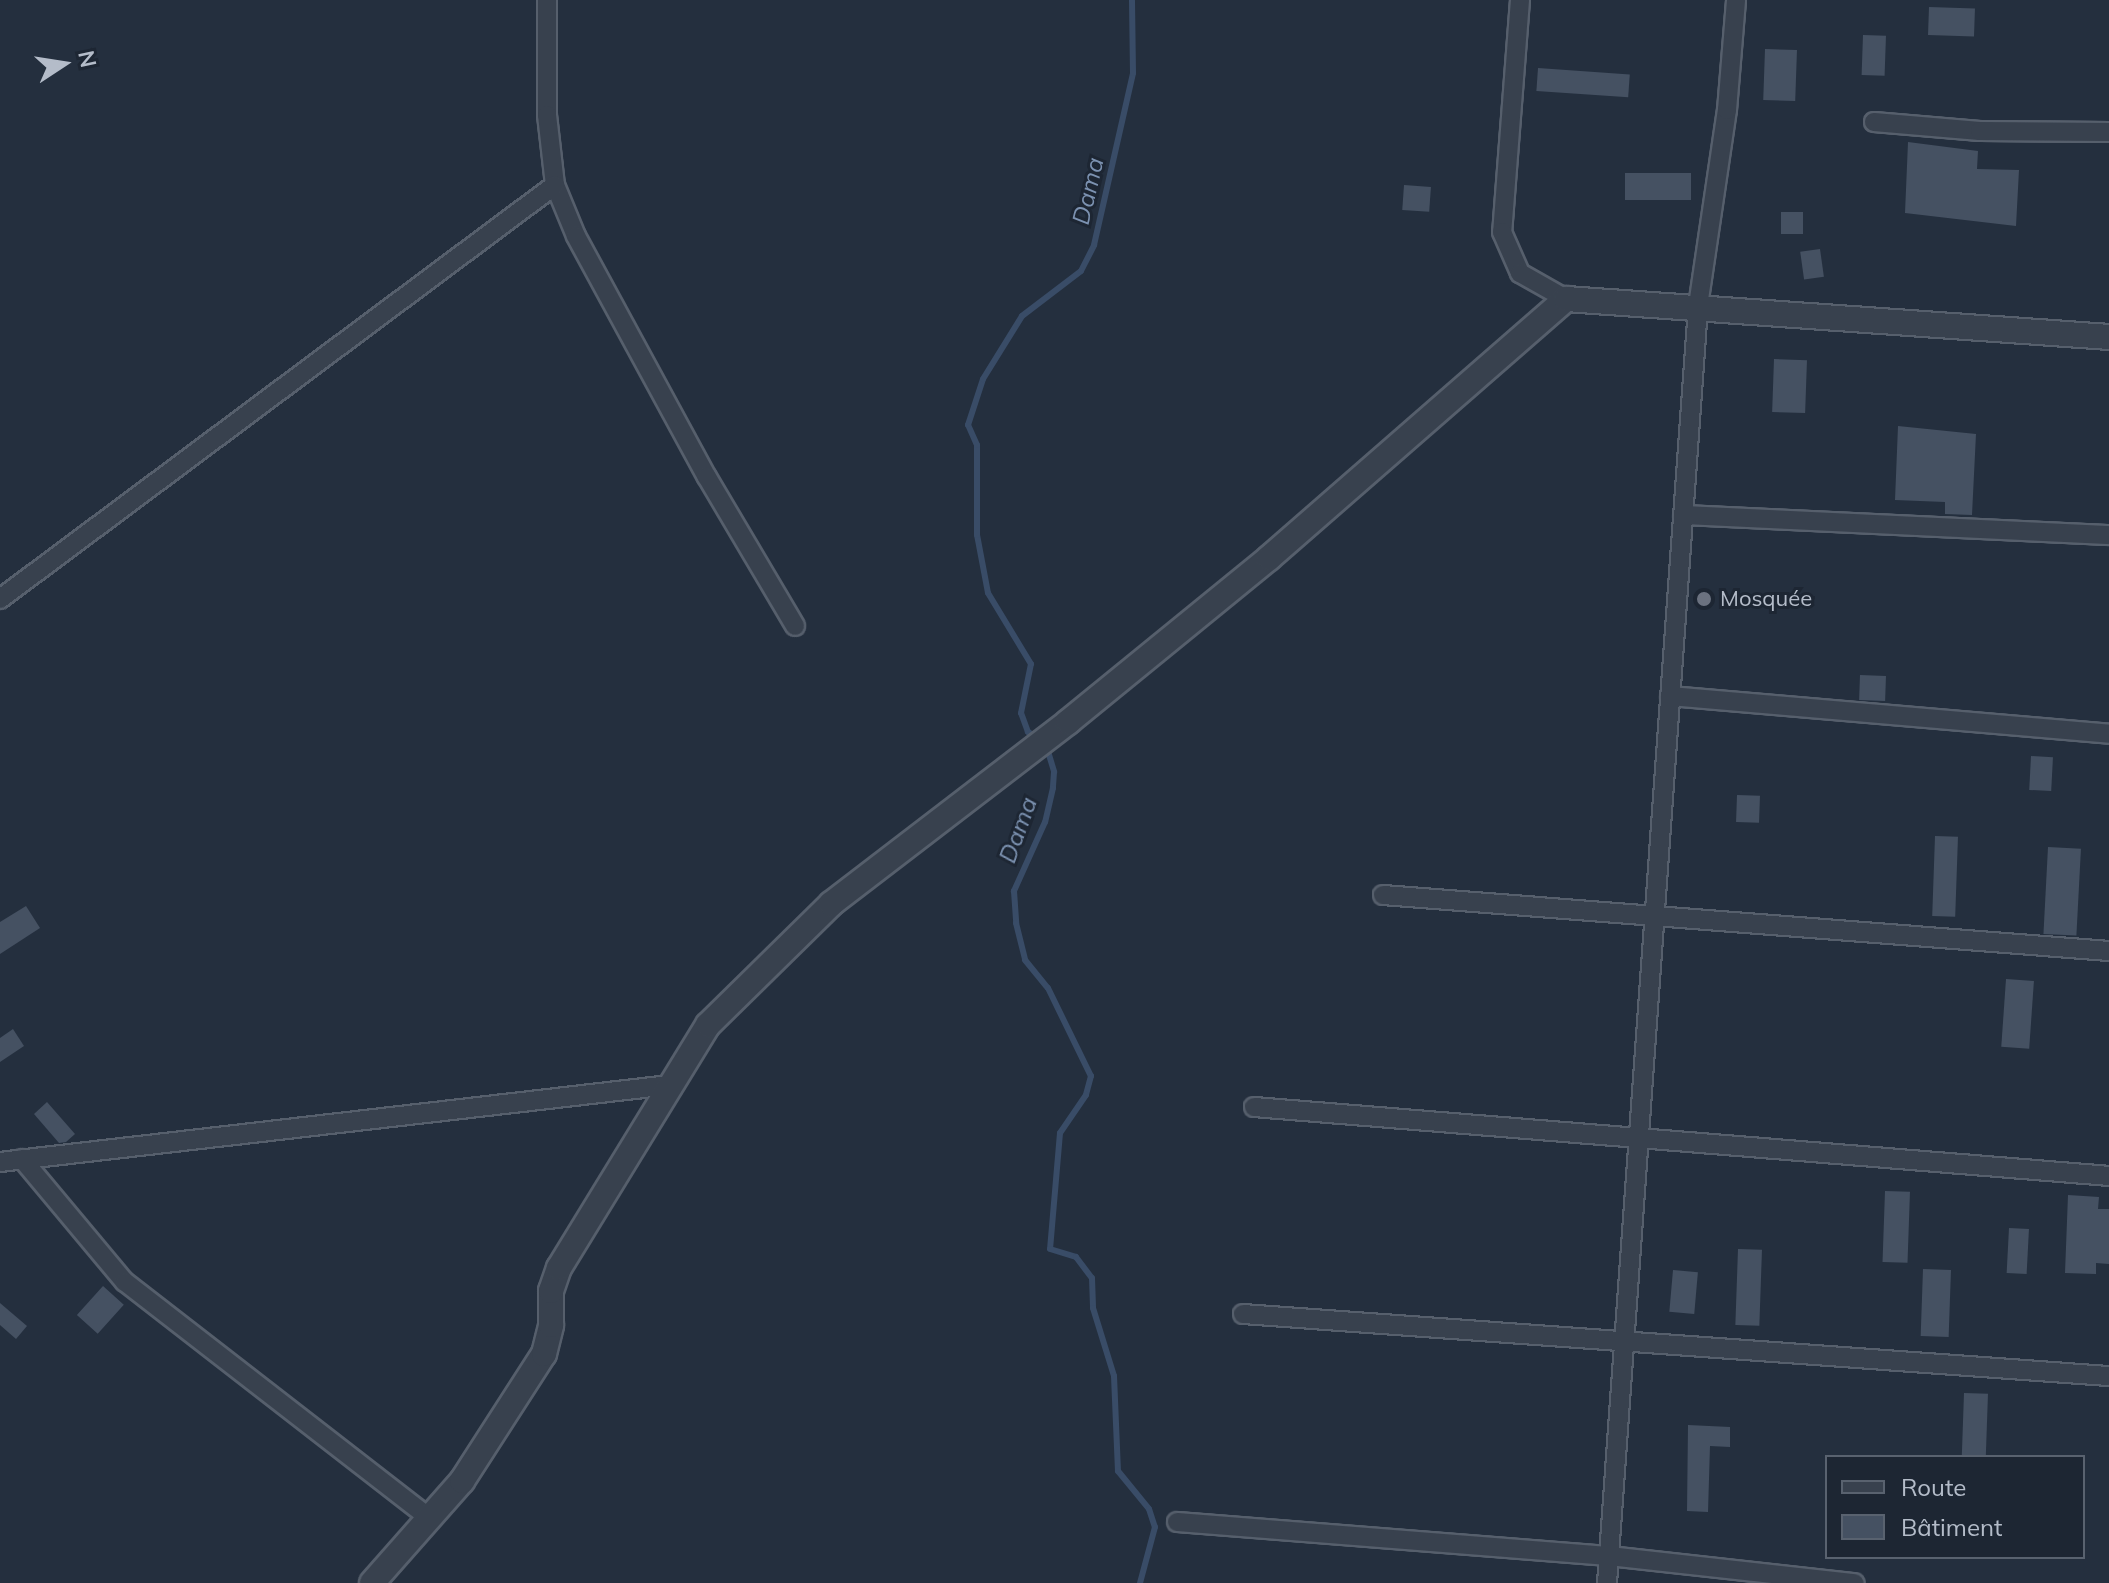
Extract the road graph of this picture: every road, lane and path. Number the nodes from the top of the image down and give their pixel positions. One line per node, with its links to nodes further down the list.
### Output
1 (547, 0): 6 (street)
2 (1520, 0): 7 (street)
3 (1736, 0): 8 (street)
4 (1874, 122): 5 (street)
5 (2109, 132)
6 (555, 185): 12 (street); 13 (street)
7 (1566, 299): 8 (street); 19 (street)
8 (1698, 306): 9 (street); 10 (street)
9 (2109, 337)
10 (1683, 515): 11 (street); 14 (street)
11 (2109, 535)
12 (0, 599)
13 (795, 626)
14 (1670, 696): 15 (street); 17 (street)
15 (2109, 734)
16 (1383, 895): 17 (street)
17 (1655, 914): 18 (street); 21 (street)
18 (2109, 951)
19 (670, 1085): 22 (street); 28 (street)
20 (1254, 1107): 21 (street)
21 (1638, 1138): 24 (street); 26 (street)
22 (22, 1159): 23 (street); 28 (street)
23 (0, 1162)
24 (2109, 1176)
25 (1243, 1314): 26 (street)
26 (1624, 1341): 27 (street); 30 (street)
27 (2109, 1376)
28 (429, 1518): 31 (street)
29 (1177, 1522): 30 (street)
30 (1609, 1556): 32 (street); 33 (street)
31 (372, 1583)
32 (1607, 1583)
33 (1855, 1583)

